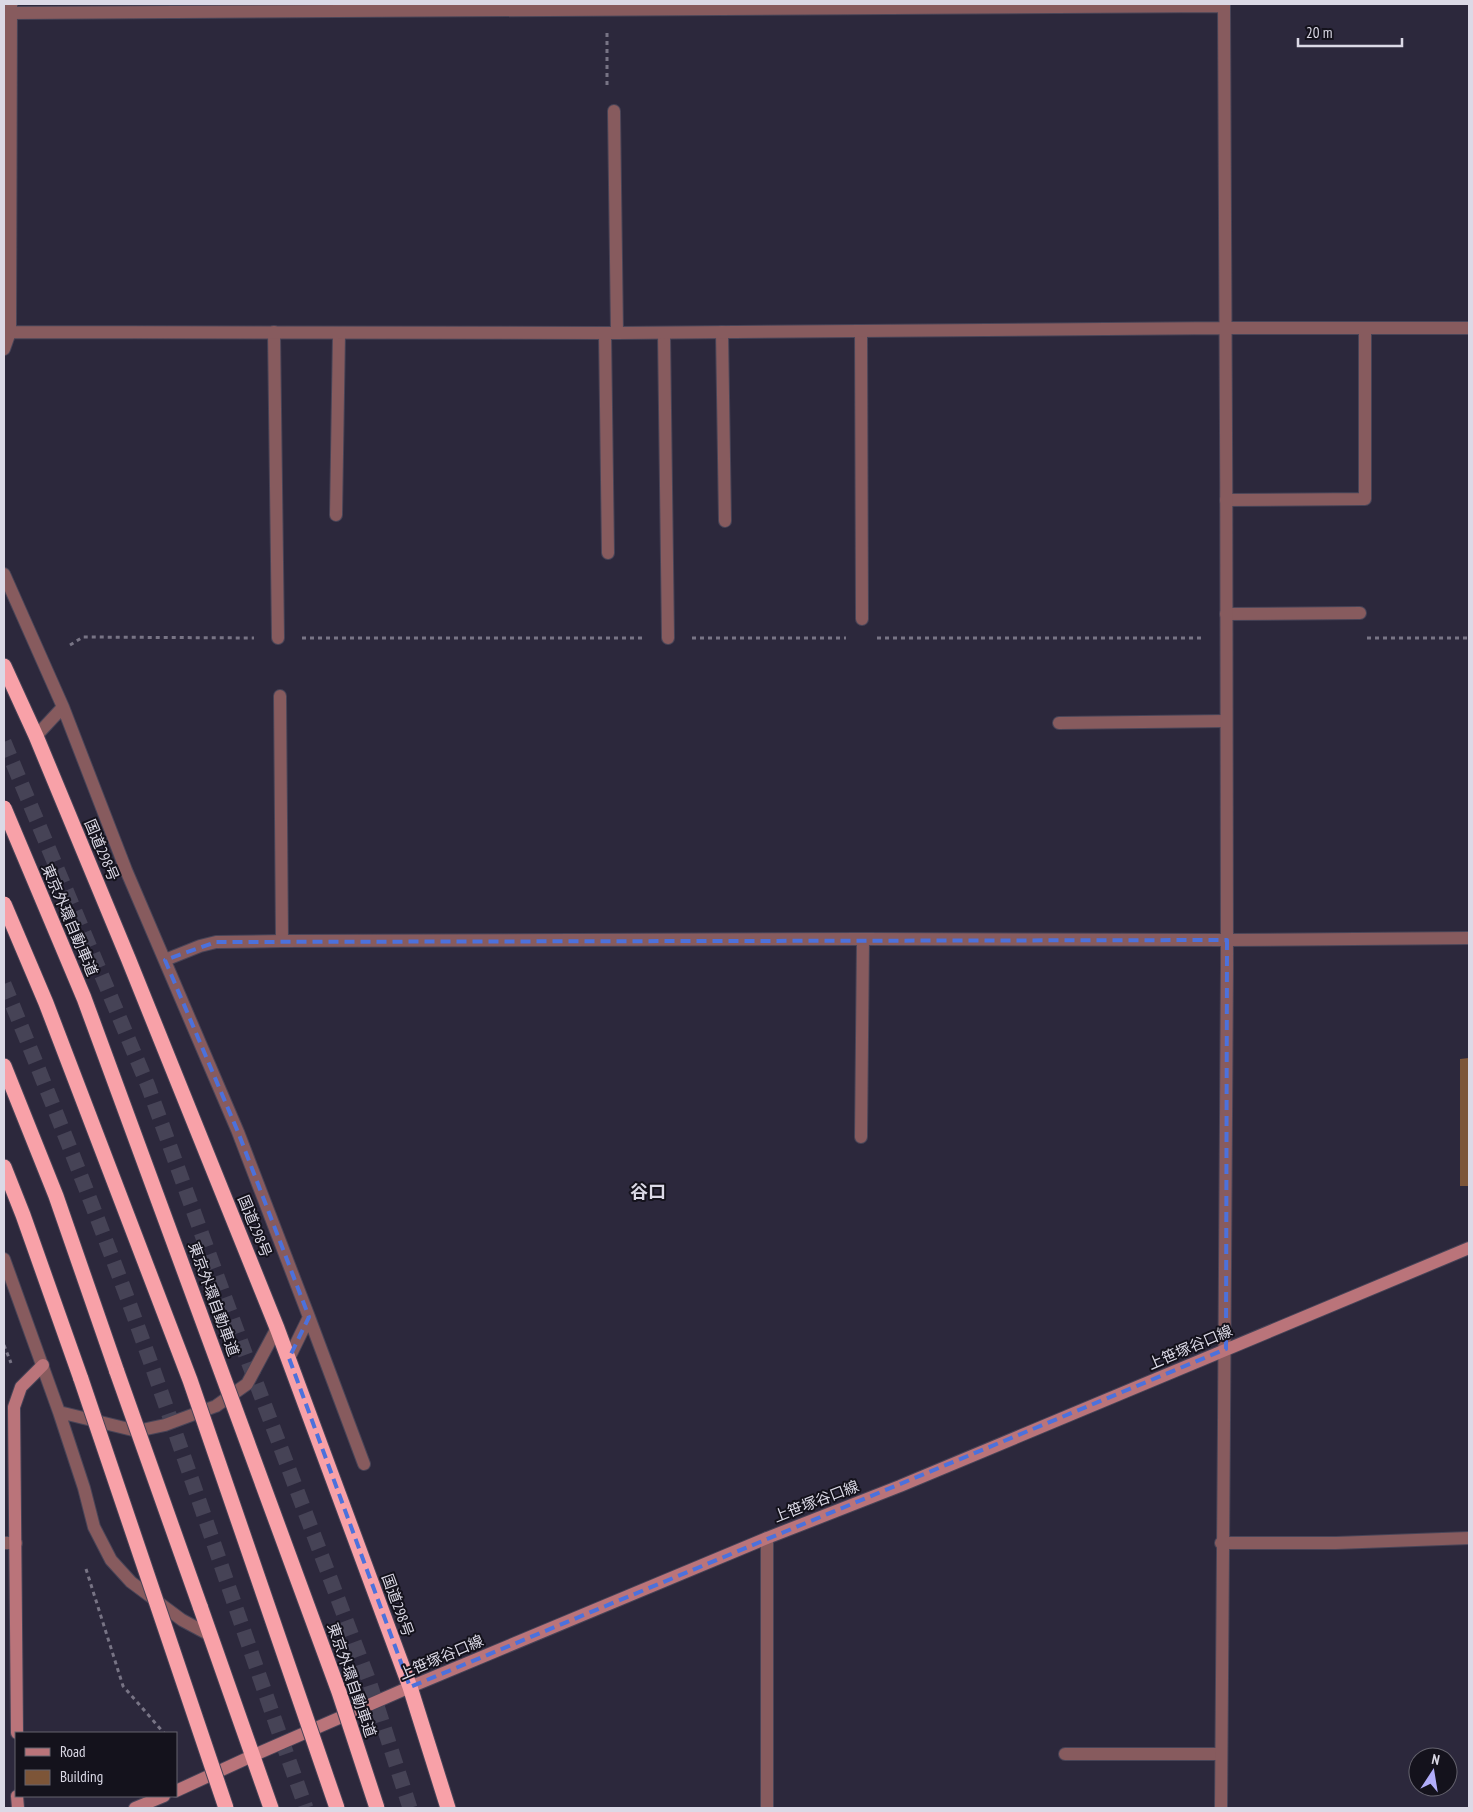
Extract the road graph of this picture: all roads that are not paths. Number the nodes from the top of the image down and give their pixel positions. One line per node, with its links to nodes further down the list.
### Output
1 (1224, 5): 2 (street); 5 (street)
2 (949, 6): 3 (street)
3 (11, 8): 9 (street)
4 (614, 111): 13 (street)
5 (1225, 328): 6 (street); 8 (street); 16 (street)
6 (1364, 328): 7 (street); 16 (street)
7 (1469, 328)
8 (861, 331): 11 (street); 23 (street)
9 (10, 332): 10 (street); 15 (street)
10 (274, 332): 12 (street); 24 (street)
11 (722, 332): 14 (street); 18 (street)
12 (339, 333): 13 (street); 17 (street)
13 (611, 333): 14 (street); 19 (street)
14 (664, 333): 25 (street)
15 (4, 349)
16 (1226, 500): 22 (street)
17 (336, 515)
18 (725, 521)
19 (608, 553)
20 (4, 574): 28 (street)
21 (1360, 613): 22 (street)
22 (1226, 614): 29 (street)
23 (862, 619)
24 (278, 638)
25 (668, 638)
26 (4, 666): 31 (highway, 国道298号)
27 (280, 696): 37 (street)
28 (63, 707): 31 (street); 38 (street)
29 (1226, 720): 30 (street); 36 (street)
30 (1059, 723)
31 (36, 736): 45 (highway, 国道298号)
32 (4, 808): 67 (highway, 東京外環自動車道, bridge)
33 (4, 904): 66 (highway, bridge)
34 (1469, 938): 36 (street)
35 (863, 939): 36 (street); 37 (street); 40 (street)
36 (1227, 940): 46 (street)
37 (282, 941): 38 (street)
38 (165, 960): 44 (street)
39 (4, 1066): 55 (highway, bridge)
40 (861, 1137)
41 (4, 1167): 64 (highway, bridge)
42 (1469, 1248): 46 (main road, 上笹塚谷口線)
43 (4, 1259): 48 (street)
44 (309, 1317): 47 (street); 50 (street)
45 (277, 1328): 47 (highway, 国道298号); 49 (street)
46 (1226, 1350): 51 (main road, 上笹塚谷口線); 54 (street)
47 (289, 1358): 56 (highway, 国道298号)
48 (42, 1365): 49 (street); 53 (main road)
49 (59, 1412): 55 (street)
50 (364, 1464)
51 (767, 1538): 56 (main road, 上笹塚谷口線); 69 (street)
52 (1469, 1538): 54 (street)
53 (10, 1543): 57 (main road)
54 (1221, 1543): 59 (street)
55 (210, 1635): 60 (highway)
56 (410, 1687): 60 (main road, 上笹塚谷口線); 68 (highway, 国道298号)
57 (17, 1732)
58 (1065, 1754): 59 (street)
59 (1221, 1754): 70 (street)
60 (252, 1756): 61 (main road, 上笹塚谷口線); 65 (highway)
61 (178, 1790)
62 (162, 1797): 63 (main road)
63 (135, 1808)
64 (226, 1808)
65 (270, 1808)
66 (337, 1808)
67 (377, 1808)
68 (448, 1808)
69 (767, 1808)
70 (1221, 1808)

